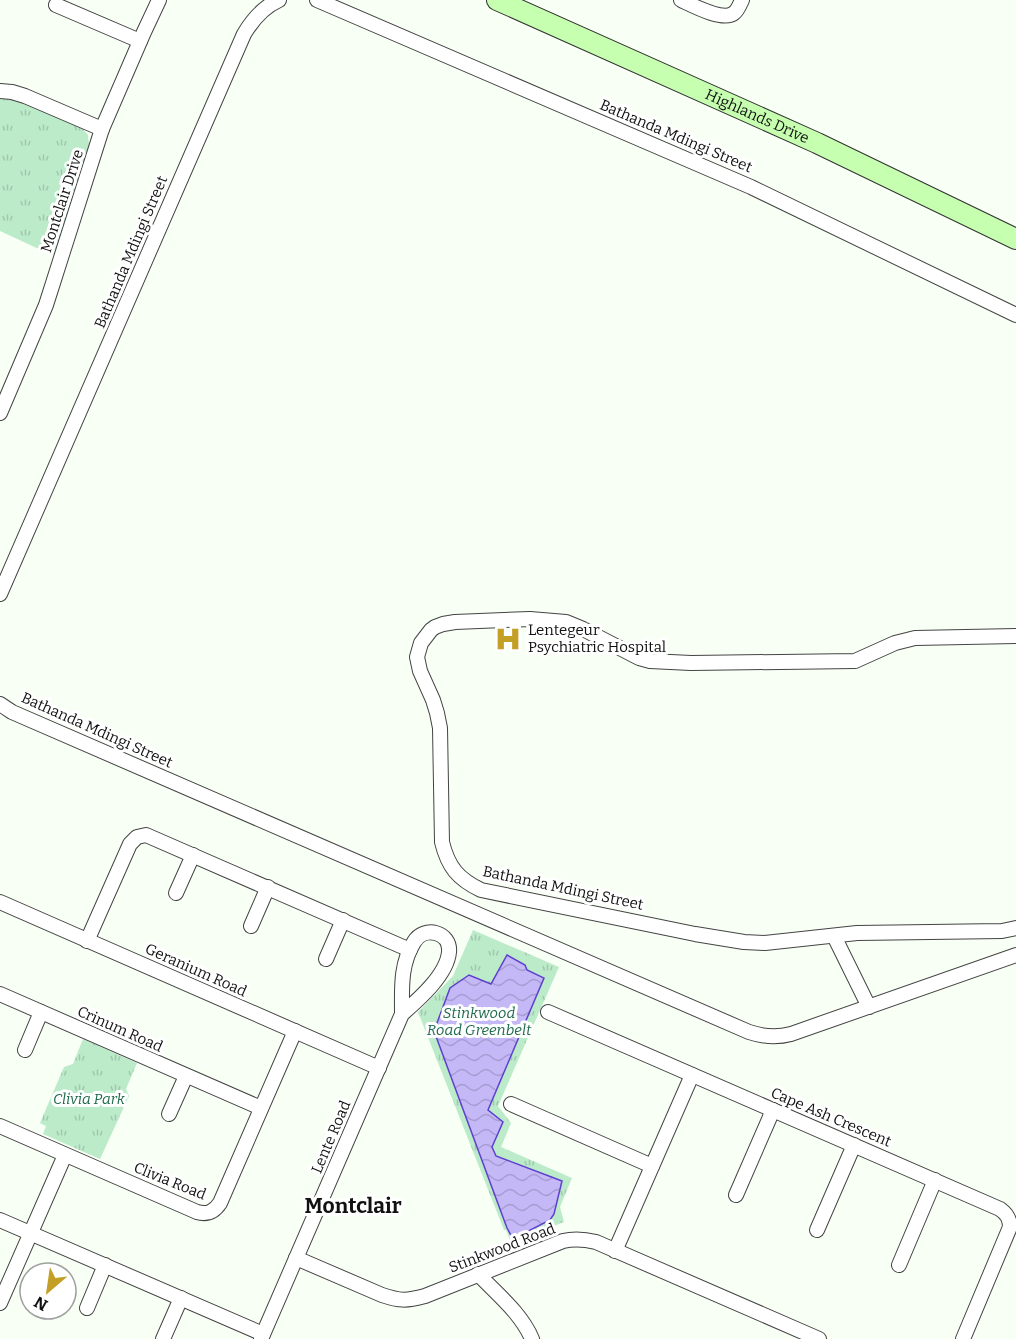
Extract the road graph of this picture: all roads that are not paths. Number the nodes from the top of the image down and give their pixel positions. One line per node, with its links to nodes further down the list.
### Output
1 (159, 0): 8 (street, Montclair Drive)
2 (279, 0): 14 (street, Bathanda Mdingi Street)
3 (317, 0): 12 (street, Bathanda Mdingi Street)
4 (497, 0): 11 (main road, Highlands Drive)
5 (681, 0): 6 (street)
6 (741, 0)
7 (56, 5): 8 (street)
8 (140, 41): 10 (street, Montclair Drive)
9 (0, 91): 10 (street)
10 (102, 129): 13 (street, Montclair Drive)
11 (1016, 239)
12 (1016, 315)
13 (0, 413)
14 (0, 594)
15 (1016, 636): 24 (street, Bathanda Mdingi Street)
16 (0, 704): 30 (street, Bathanda Mdingi Street)
17 (193, 855): 18 (street); 19 (street); 25 (street)
18 (268, 887): 21 (street); 22 (street)
19 (176, 893)
20 (0, 902): 25 (street, Geranium Road)
21 (343, 920): 26 (street); 28 (street)
22 (251, 926)
23 (1016, 928): 24 (street, Bathanda Mdingi Street)
24 (834, 936): 30 (street)
25 (87, 941): 34 (street, Geranium Road)
26 (411, 950): 33 (street, Lente Road); 33 (street, Lente Road)
27 (1016, 955): 30 (street, Bathanda Mdingi Street)
28 (326, 959)
29 (0, 994): 31 (street, Crinum Road)
30 (869, 1007)
31 (41, 1012): 35 (street); 38 (street, Crinum Road)
32 (548, 1012): 37 (street, Cape Ash Crescent)
33 (402, 1014): 36 (street, Lente Road)
34 (295, 1031): 36 (street, Geranium Road); 40 (street, Clivia Road)
35 (25, 1050)
36 (379, 1068): 53 (street, Lente Road)
37 (692, 1075): 41 (street, Cape Ash Crescent); 46 (street)
38 (186, 1076): 40 (street, Crinum Road); 42 (street)
39 (511, 1104): 46 (street)
40 (261, 1108): 45 (street, Clivia Road)
41 (773, 1110): 44 (street, Cape Ash Crescent); 48 (street)
42 (169, 1114)
43 (0, 1126): 45 (street, Clivia Road)
44 (854, 1145): 47 (street, Cape Ash Crescent); 50 (street)
45 (65, 1155): 51 (street)
46 (652, 1166): 52 (street)
47 (935, 1180): 55 (street); 64 (street, Cape Ash Crescent)
48 (736, 1195)
49 (0, 1220): 51 (street)
50 (817, 1230)
51 (31, 1233): 54 (street); 58 (street)
52 (615, 1251): 56 (street, Stinkwood Road); 63 (street, Stinkwood Road)
53 (296, 1258): 56 (street, Stinkwood Road); 60 (street, Lente Road)
54 (105, 1265): 57 (street); 59 (street)
55 (898, 1265)
56 (478, 1274): 62 (street)
57 (181, 1298): 60 (street); 61 (street)
58 (0, 1303)
59 (87, 1308)
60 (262, 1337)
61 (163, 1339)
62 (532, 1339)
63 (819, 1339)
64 (963, 1339)

